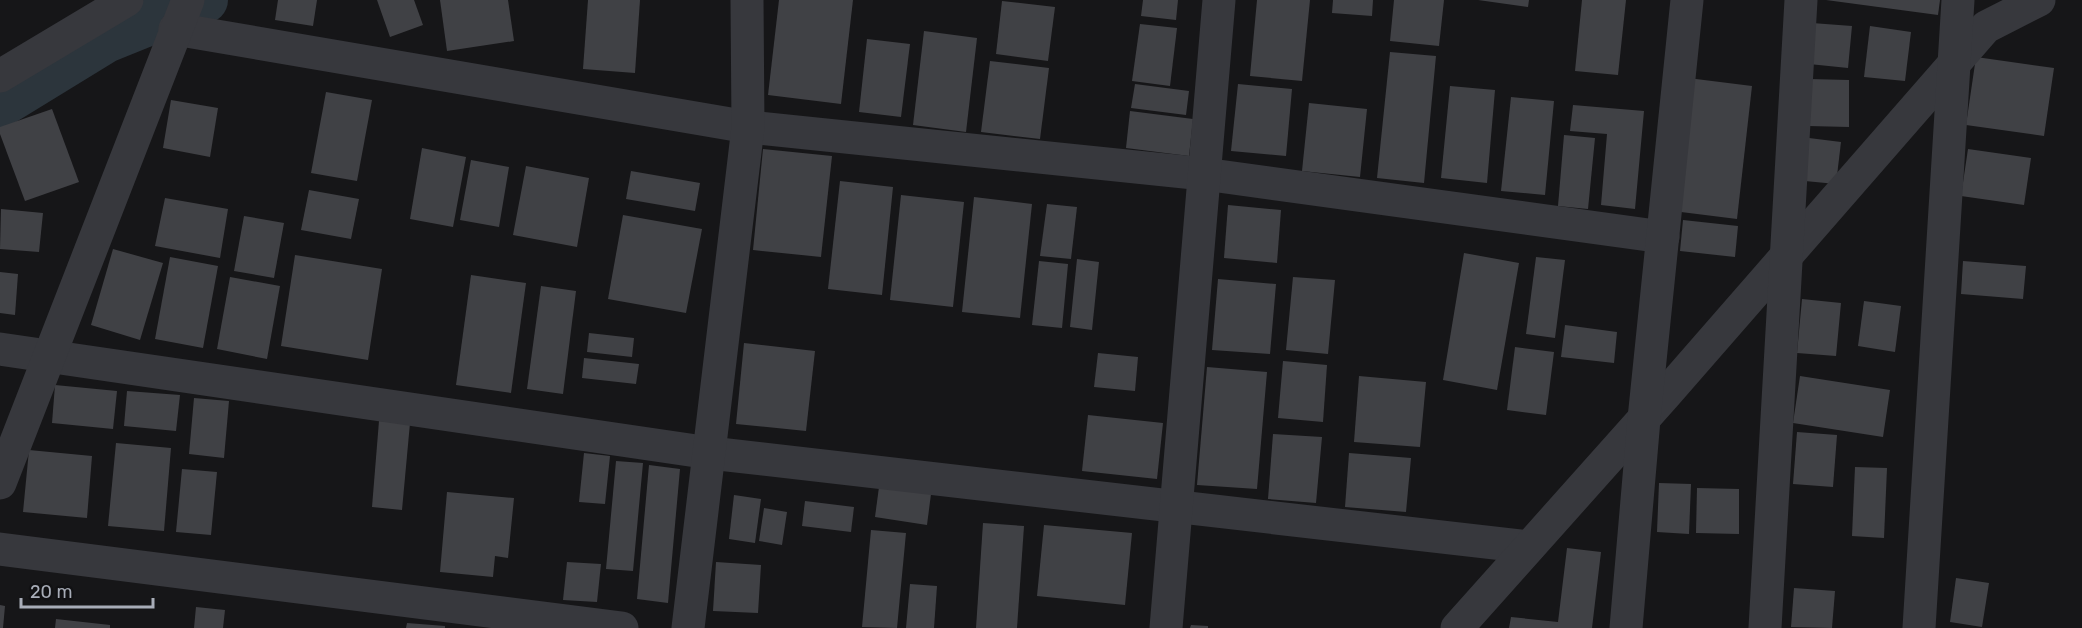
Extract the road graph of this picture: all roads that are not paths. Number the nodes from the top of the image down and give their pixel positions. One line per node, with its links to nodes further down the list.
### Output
1 (127, 0): 10 (street)
2 (747, 0): 11 (street)
3 (1219, 0): 12 (street)
4 (1687, 0): 13 (street)
5 (1801, 0): 14 (street)
6 (2039, 0): 7 (street)
7 (1967, 17): 9 (street)
8 (179, 19): 11 (street); 16 (street)
9 (1956, 62): 14 (street); 29 (street)
10 (0, 76)
11 (748, 127): 12 (street); 18 (street)
12 (1204, 174): 13 (street); 20 (street)
13 (1663, 237): 17 (street)
14 (1789, 254): 17 (street); 28 (street)
15 (0, 349): 16 (street)
16 (49, 356): 18 (street); 19 (street)
17 (1644, 418): 21 (street); 27 (street)
18 (710, 453): 20 (street); 24 (street)
19 (0, 483)
20 (1176, 507): 21 (street); 25 (street)
21 (1529, 548): 26 (street)
22 (0, 549): 23 (street)
23 (622, 628)
24 (688, 628)
25 (1166, 628)
26 (1457, 628)
27 (1626, 628)
28 (1766, 628)
29 (1919, 628)

